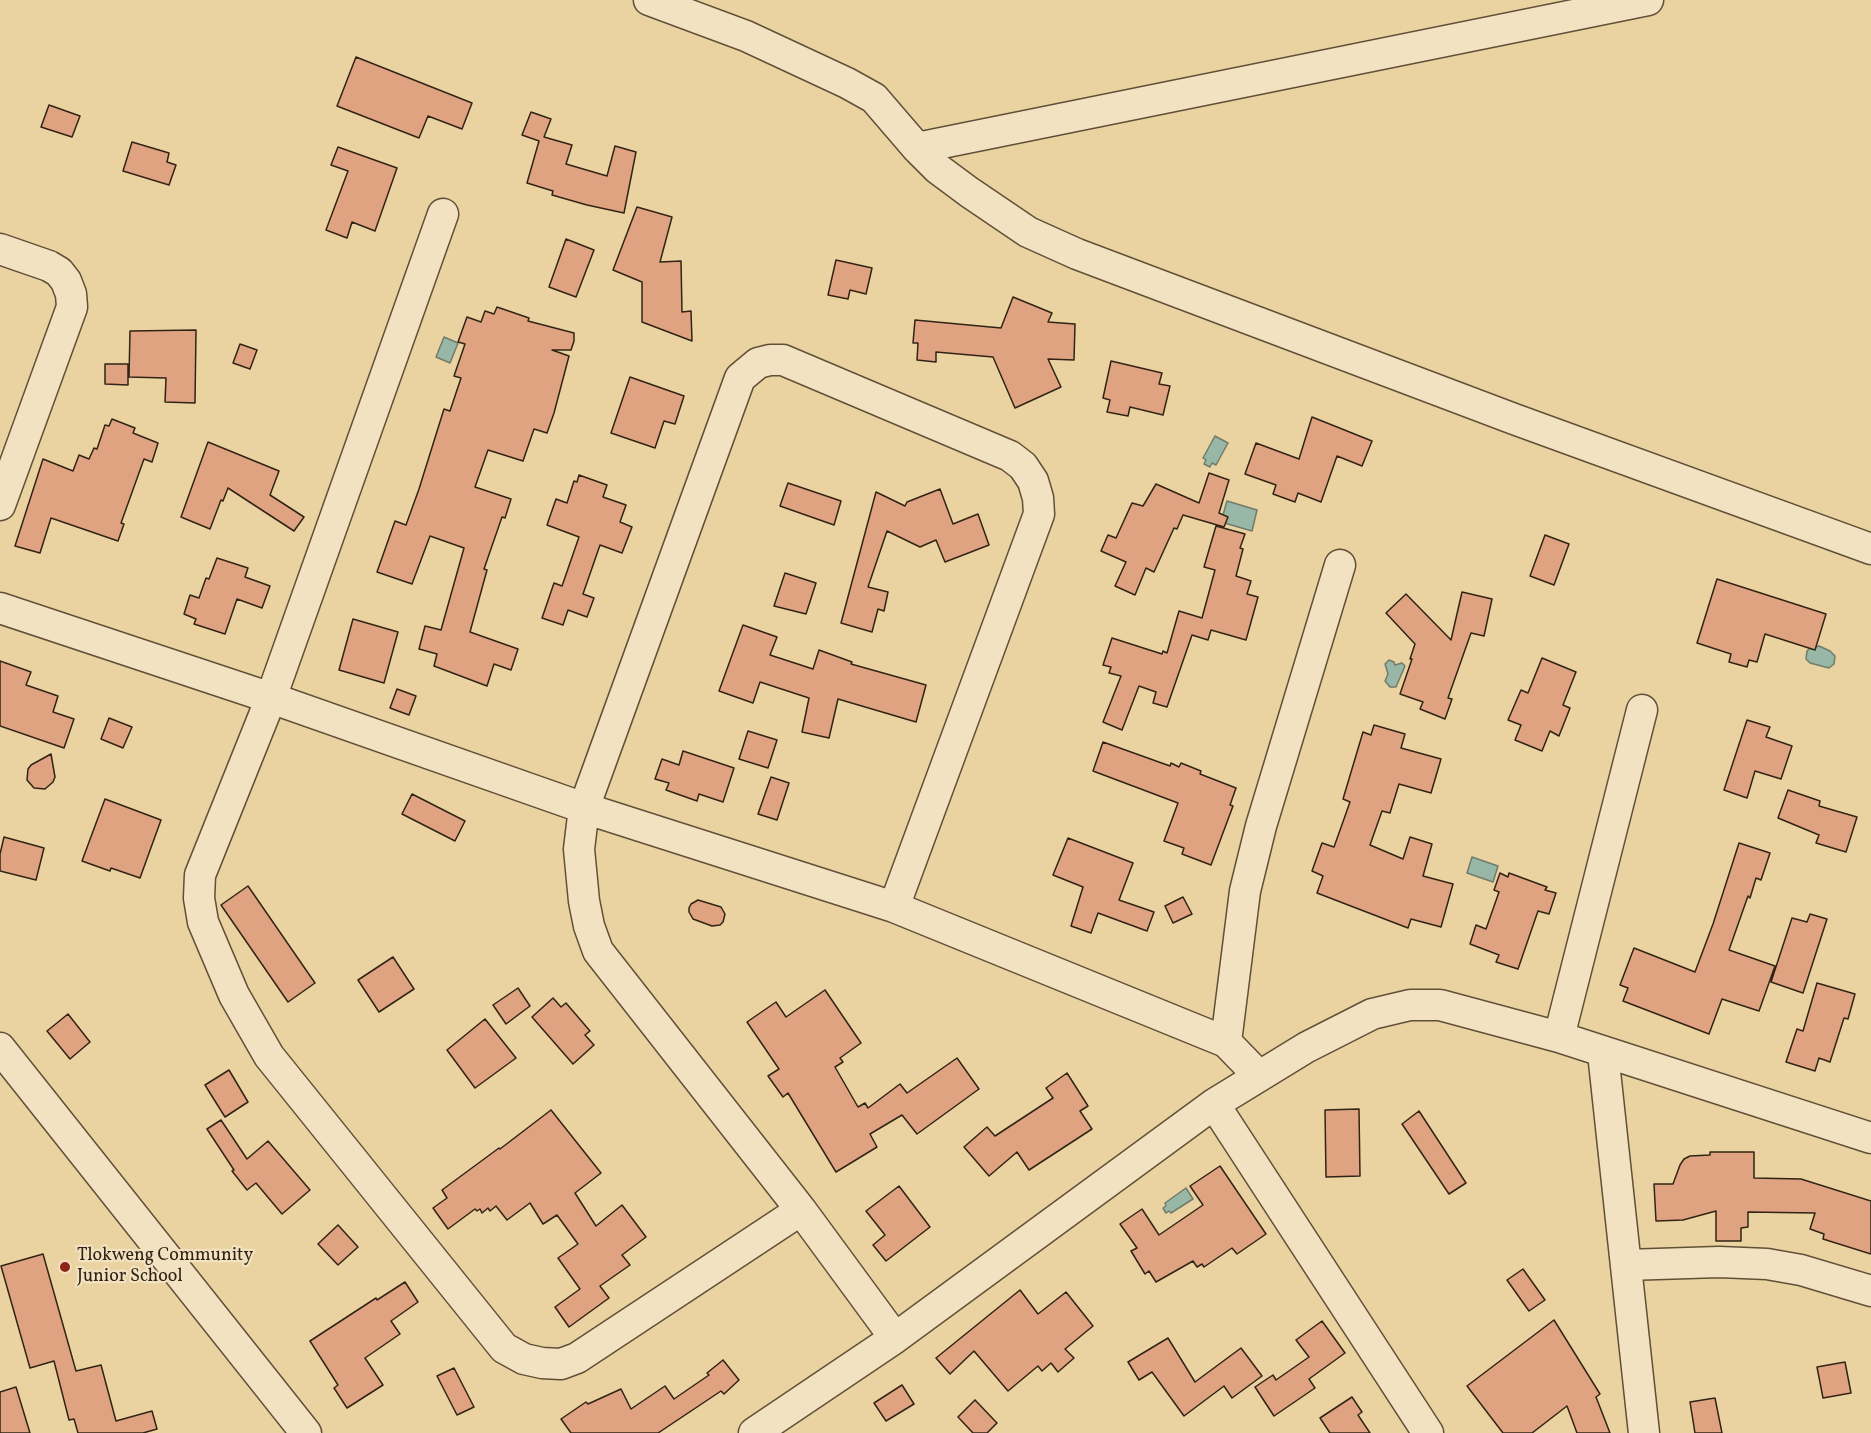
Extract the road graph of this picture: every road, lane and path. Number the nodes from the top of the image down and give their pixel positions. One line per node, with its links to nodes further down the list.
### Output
1 (650, 0): 3 (street)
2 (1648, 0): 3 (street)
3 (917, 148): 7 (street)
4 (443, 214): 10 (street)
5 (0, 249): 6 (street)
6 (0, 504)
7 (1871, 549)
8 (1340, 565): 15 (street)
9 (0, 608): 10 (street)
10 (271, 698): 12 (street); 21 (street)
11 (1642, 710): 14 (street)
12 (584, 808): 13 (street); 13 (street); 21 (street)
13 (894, 907): 15 (street)
14 (1559, 1037): 17 (street); 18 (street)
15 (1226, 1042): 18 (street)
16 (0, 1048): 25 (street)
17 (1603, 1053): 20 (street); 22 (street)
18 (1259, 1076): 19 (street)
19 (1214, 1104): 24 (street); 27 (street)
20 (1871, 1138)
21 (801, 1210): 24 (street)
22 (1626, 1265): 23 (street); 28 (street)
23 (1871, 1291)
24 (895, 1338): 26 (street)
25 (290, 1427)
26 (754, 1433)
27 (1428, 1433)
28 (1644, 1433)

